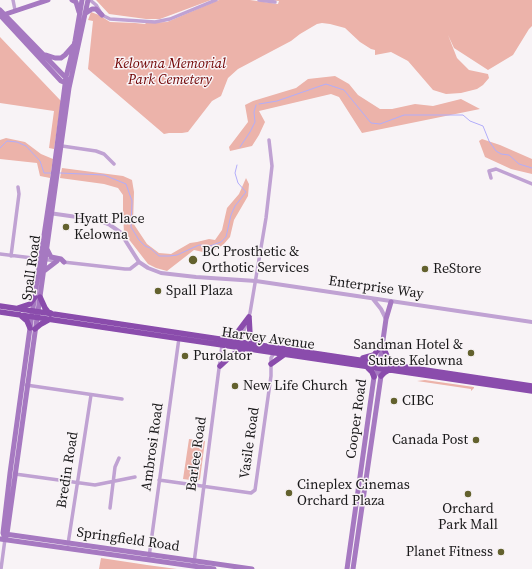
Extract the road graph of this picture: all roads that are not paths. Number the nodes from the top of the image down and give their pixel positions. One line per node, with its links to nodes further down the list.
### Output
1 (13, 0): 10 (street)
2 (48, 0): 10 (main road)
3 (72, 0): 12 (main road)
4 (82, 0): 12 (main road, Spall Road)
5 (89, 0): 11 (main road, Spall Road); 14 (street)
6 (216, 0): 14 (street)
7 (259, 0): 8 (street)
8 (275, 2)
9 (0, 10): 16 (main road)
10 (12, 11): 13 (main road)
11 (86, 13): 14 (main road); 18 (main road, Spall Road)
12 (80, 14): 15 (main road, Spall Road)
13 (0, 15): 19 (main road)
14 (102, 15)
15 (75, 41): 16 (main road); 17 (main road, Spall Road)
16 (43, 54): 17 (main road)
17 (66, 77): 18 (main road); 19 (main road, Spall Road)
18 (71, 83): 19 (main road); 21 (main road, Spall Road)
19 (65, 84): 23 (main road, Spall Road)
20 (269, 140): 36 (street)
21 (62, 146): 22 (street); 23 (main road, Spall Road)
22 (114, 164)
23 (56, 170): 27 (main road, Spall Road)
24 (491, 178): 25 (street)
25 (532, 184)
26 (18, 187): 30 (street)
27 (50, 213): 28 (main road, Spall Road); 31 (main road, Spall Road); 34 (street, Enterprise Way)
28 (47, 250): 31 (main road, Spall Road); 33 (main road)
29 (0, 254): 30 (street)
30 (11, 256): 31 (street)
31 (43, 259): 32 (street); 35 (main road, Spall Road); 37 (main road, Spall Road)
32 (57, 261): 33 (street); 35 (main road)
33 (64, 262): 34 (street)
34 (139, 262): 36 (street, Enterprise Way)
35 (44, 271): 37 (main road, Spall Road)
36 (256, 281): 38 (street, Enterprise Way); 46 (street)
37 (38, 297): 41 (highway); 44 (main road, Spall Road); 45 (highway)
38 (373, 299): 39 (street, Enterprise Way); 47 (street)
39 (391, 302): 47 (main road, Cooper Road); 48 (street, Enterprise Way)
40 (0, 306): 41 (highway, Harvey Avenue)
41 (16, 309): 44 (highway, Harvey Avenue)
42 (0, 312): 43 (highway, Harvey Avenue)
43 (20, 314): 44 (highway, Harvey Avenue); 49 (highway)
44 (35, 314): 45 (highway, Harvey Avenue); 49 (main road, Spall Road)
45 (52, 317): 49 (highway); 50 (highway, Harvey Avenue); 51 (highway, Harvey Avenue)
46 (249, 317): 52 (highway); 53 (street); 56 (highway)
47 (386, 319): 54 (main road, Cooper Road)
48 (532, 322)
49 (33, 329): 71 (main road, Spall Road)
50 (190, 334): 51 (highway); 52 (highway, Harvey Avenue)
51 (179, 338): 55 (highway, Harvey Avenue); 79 (street, Ambrosi Road)
52 (220, 339): 53 (highway, Harvey Avenue)
53 (240, 342): 55 (highway); 56 (highway, Harvey Avenue)
54 (382, 344): 60 (highway); 62 (main road, Cooper Road); 65 (highway)
55 (225, 345): 57 (highway, Harvey Avenue); 63 (street, Barlee Road)
56 (263, 345): 58 (highway, Harvey Avenue)
57 (246, 348): 59 (highway, Harvey Avenue); 63 (highway)
58 (287, 352): 59 (highway); 60 (highway, Harvey Avenue); 61 (highway); 64 (highway, Harvey Avenue)
59 (274, 353): 61 (street, Vasile Road)
60 (359, 359): 62 (highway, Harvey Avenue)
61 (271, 364): 82 (street, Vasile Road)
62 (379, 365): 64 (highway, Harvey Avenue); 65 (highway, Harvey Avenue); 66 (highway, Harvey Avenue); 67 (main road, Cooper Road); 68 (main road, Cooper Road)
63 (220, 366): 82 (street, Barlee Road)
64 (366, 366): 68 (highway)
65 (404, 366): 69 (highway, Harvey Avenue)
66 (389, 370): 67 (highway); 70 (highway, Harvey Avenue)
67 (381, 376): 92 (main road, Cooper Road)
68 (374, 377): 91 (main road, Cooper Road)
69 (486, 378): 70 (highway); 72 (highway, Harvey Avenue)
70 (479, 383): 73 (highway, Harvey Avenue)
71 (25, 385): 74 (street); 77 (main road, Spall Road)
72 (532, 386)
73 (532, 391)
74 (91, 395): 75 (street); 81 (street, Bredin Road)
75 (122, 399)
76 (119, 458): 80 (street)
77 (12, 473): 81 (street); 84 (main road, Spall Road); 84 (main road, Spall Road)
78 (134, 477): 80 (street)
79 (159, 480): 82 (street); 86 (street, Ambrosi Road)
80 (113, 482): 81 (street); 83 (street)
81 (77, 484): 85 (street, Bredin Road)
82 (203, 486): 87 (street, Barlee Road)
83 (110, 508)
84 (2, 535): 85 (main road, Springfield Road); 88 (street, Spall Road)
85 (68, 546): 86 (main road, Springfield Road)
86 (149, 557): 87 (main road, Springfield Road)
87 (193, 563): 89 (main road, Springfield Road); 90 (main road, Springfield Road)
88 (0, 569)
89 (214, 569)
90 (252, 569)
91 (347, 569)
92 (353, 569)

